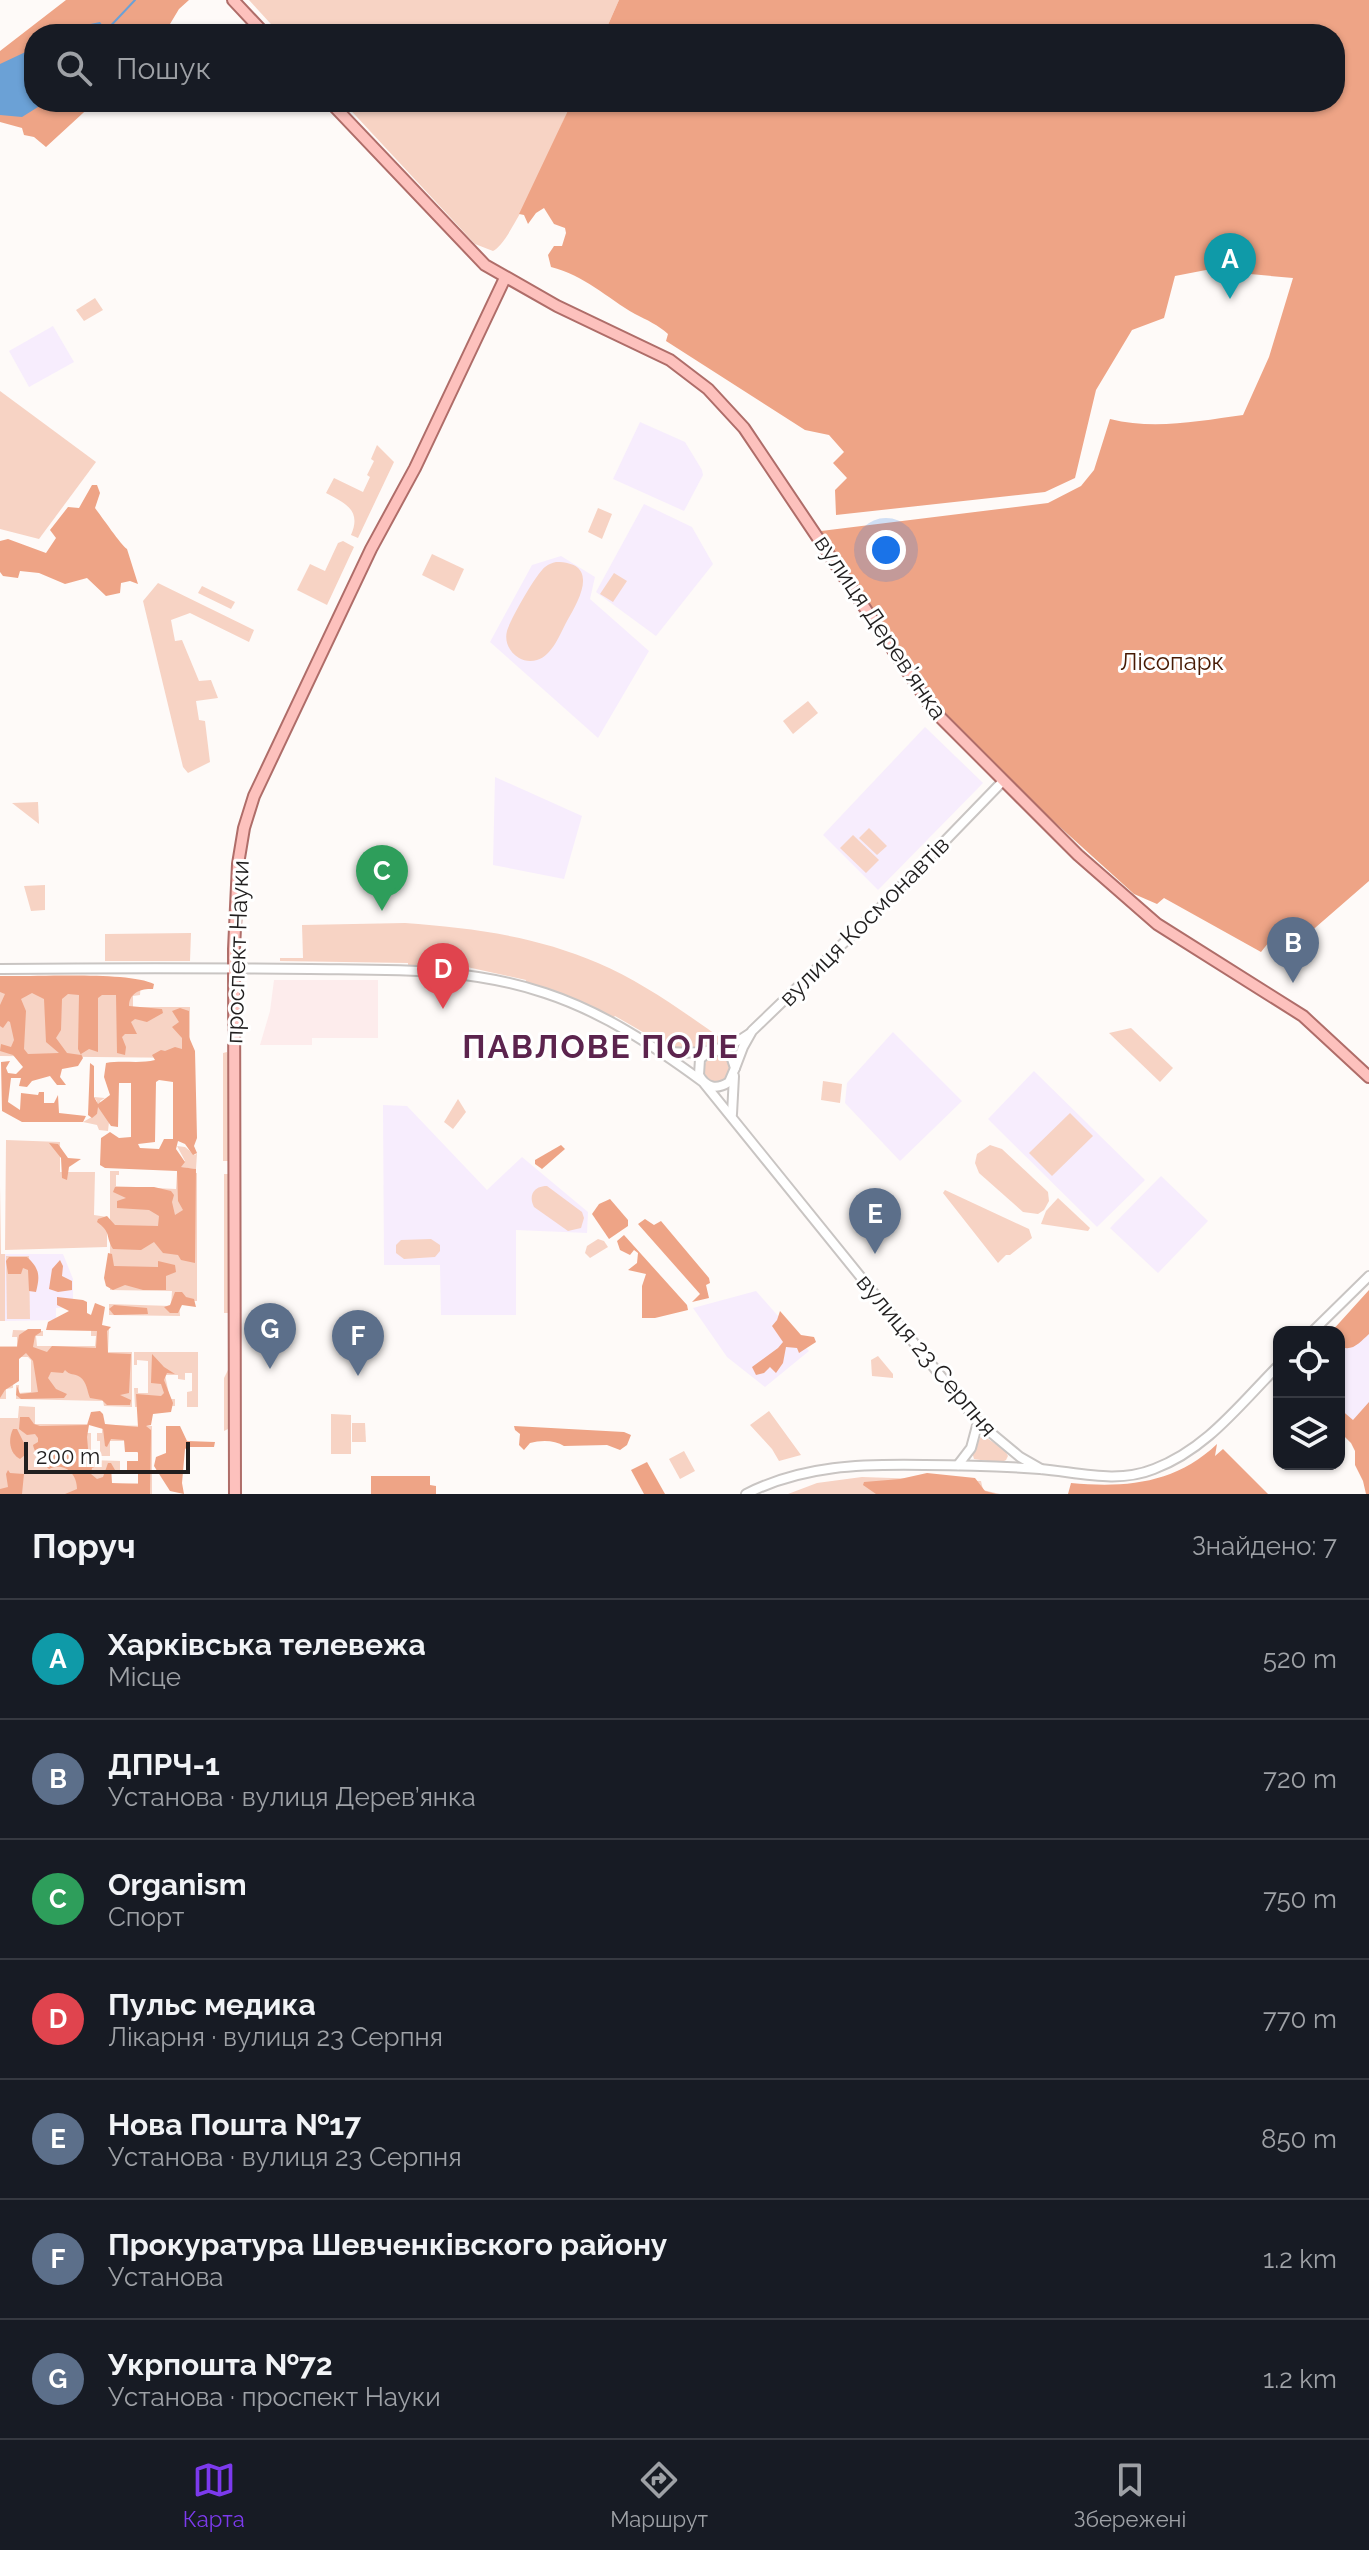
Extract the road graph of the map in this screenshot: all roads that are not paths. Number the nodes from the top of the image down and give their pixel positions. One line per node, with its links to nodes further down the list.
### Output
1 (235, 2): 2 (main road)
2 (256, 24)
3 (339, 112): 4 (main road, вулиця Дерев’янка)
4 (505, 278): 5 (main road, вулиця Дерев’янка); 6 (main road, проспект Науки)
5 (1003, 781): 8 (street, вулиця Космонавтів); 12 (main road, вулиця Дерев’янка)
6 (234, 968): 7 (street, вулиця 23 Серпня); 9 (street, вулиця 23 Серпня); 21 (main road, проспект Науки)
7 (0, 969)
8 (752, 1031): 10 (street, вулиця 23 Серпня); 11 (street, вулиця Космонавтів)
9 (659, 1050): 10 (street, вулиця 23 Серпня); 13 (street, вулиця 23 Серпня)
10 (713, 1050): 11 (street); 13 (street)
11 (735, 1072): 13 (street); 14 (street, вулиця Космонавтів)
12 (1369, 1077)
13 (703, 1082): 14 (street, вулиця 23 Серпня)
14 (734, 1119): 18 (street, вулиця 23 Серпня)
15 (1369, 1276): 16 (street)
16 (1318, 1326)
17 (1273, 1371): 20 (street)
18 (978, 1422): 19 (street); 20 (street, вулиця 23 Серпня)
19 (958, 1465): 20 (street); 22 (street)
20 (1041, 1469)
21 (235, 1494)
22 (746, 1494)

